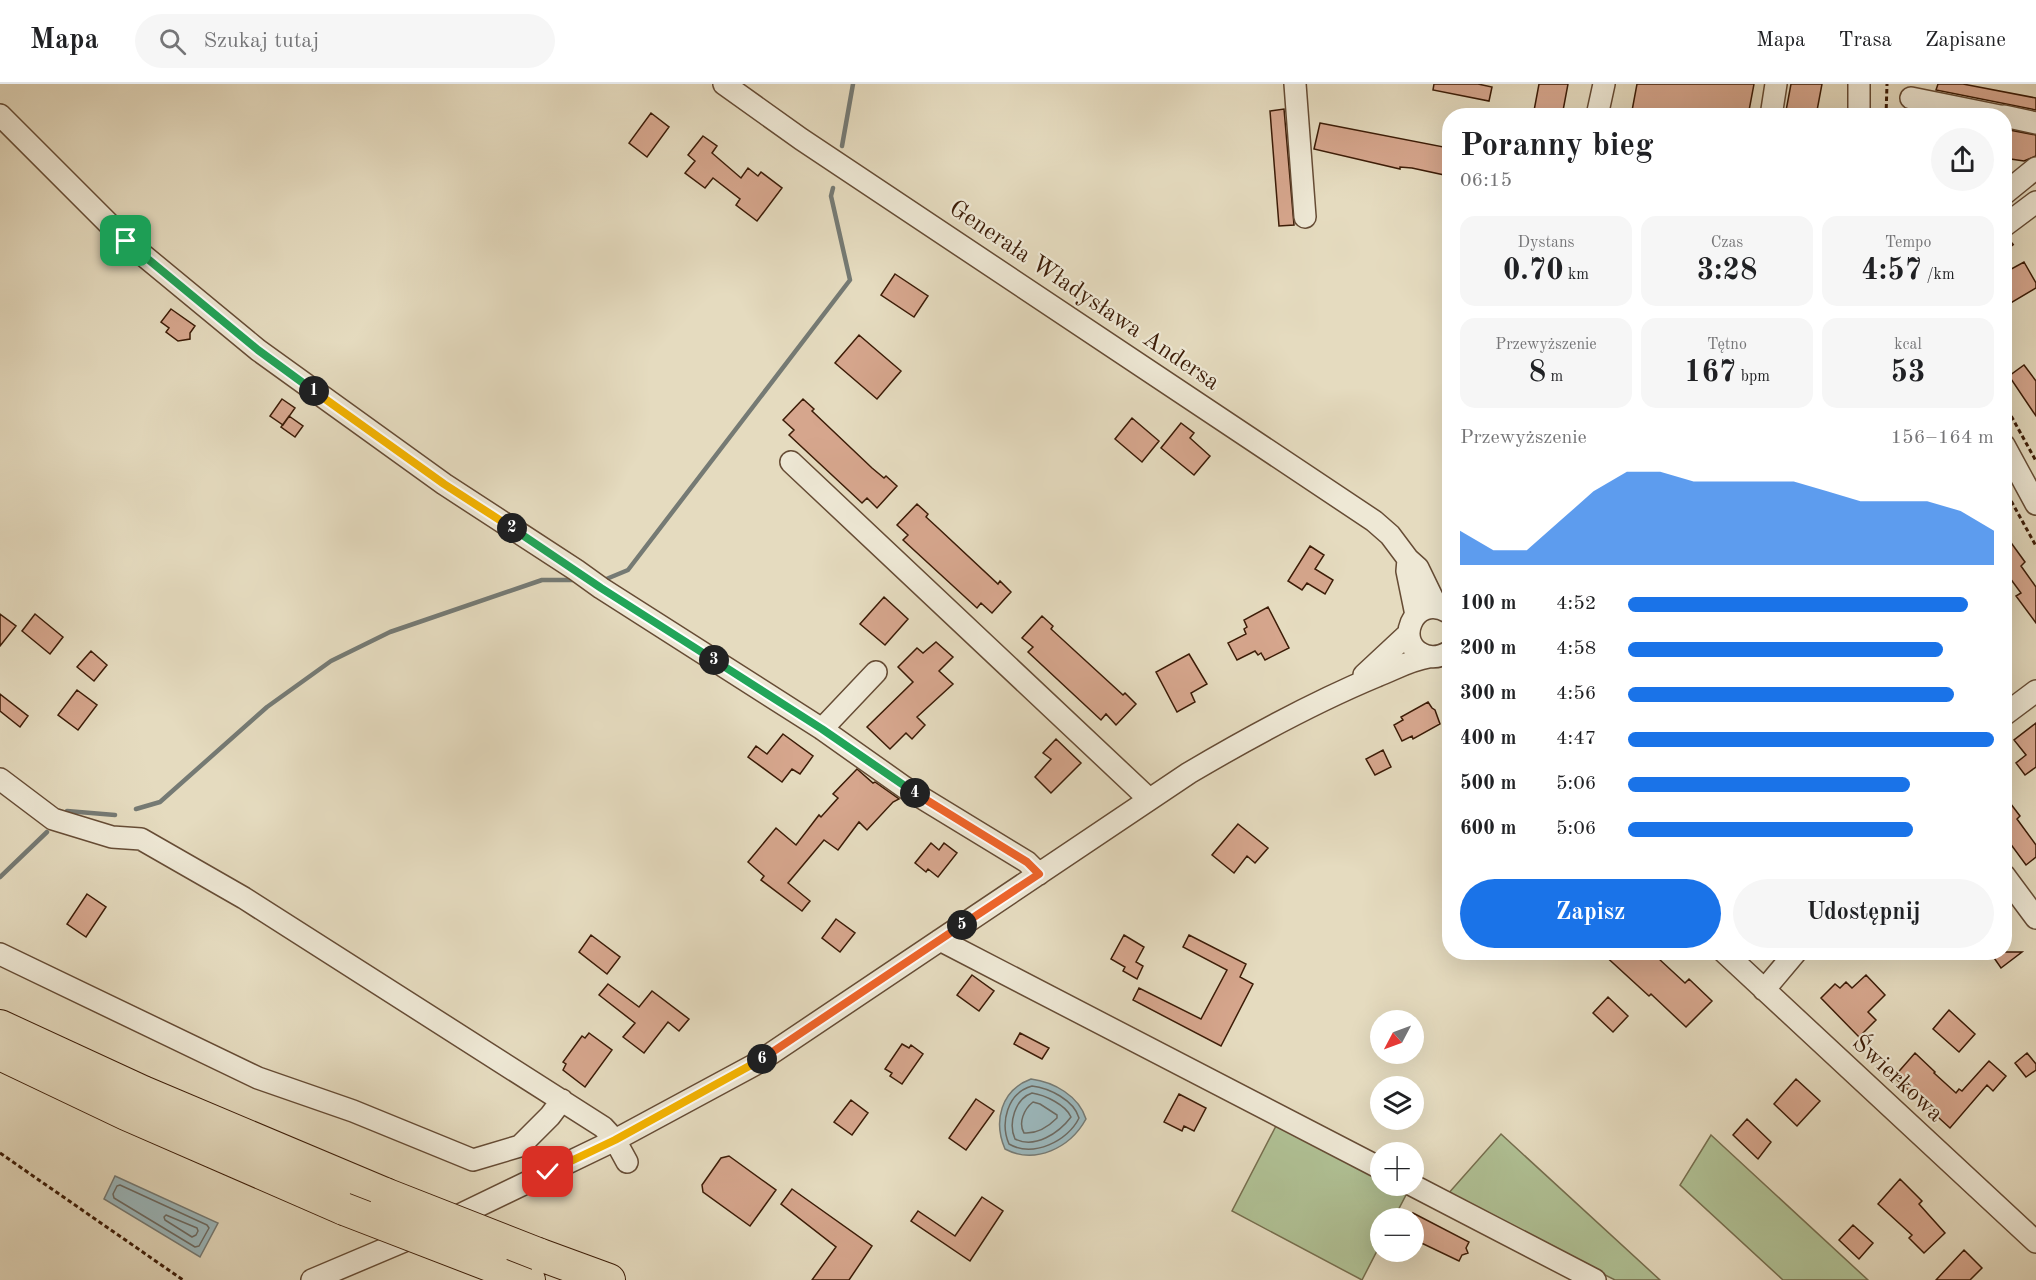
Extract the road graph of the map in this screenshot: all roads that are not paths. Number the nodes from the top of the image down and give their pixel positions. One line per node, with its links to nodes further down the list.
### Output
1 (724, 84): 23 (street, Generała Władysława Andersa)
2 (1295, 84): 18 (street)
3 (1604, 84): 7 (street)
4 (1776, 84): 8 (street)
5 (1859, 84): 9 (street)
6 (1911, 99): 10 (street)
7 (1599, 108)
8 (1772, 108)
9 (1858, 108)
10 (1959, 108)
11 (0, 115): 33 (street)
12 (2012, 118): 13 (street)
13 (2036, 123)
14 (2012, 173): 15 (street)
15 (2031, 173): 16 (street)
16 (2012, 188)
17 (2036, 202): 19 (street)
18 (1305, 217)
19 (2012, 220)
20 (2012, 460): 22 (street)
21 (791, 462): 35 (street)
22 (2036, 504)
23 (1408, 559): 24 (street, Generała Władysława Andersa); 26 (street)
24 (1442, 608)
25 (1442, 610): 26 (street)
26 (1412, 624): 27 (street); 30 (street)
27 (1442, 654)
28 (1442, 654): 30 (street)
29 (876, 672): 33 (street)
30 (1350, 687): 35 (street)
31 (2036, 691): 32 (street)
32 (2012, 709)
33 (822, 729): 36 (street)
34 (0, 780): 46 (street)
35 (1149, 799): 36 (street)
36 (1039, 874): 39 (street)
37 (2012, 885): 38 (street)
38 (2036, 918)
39 (940, 940): 47 (street); 49 (street)
40 (0, 954): 46 (street)
41 (1732, 960): 43 (street, Świerkowa)
42 (1789, 960): 43 (street)
43 (1764, 990): 51 (street, Świerkowa)
44 (0, 1026): 52 (highway, bridge)
45 (0, 1054): 52 (highway, bridge)
46 (562, 1100): 47 (street)
47 (615, 1140): 48 (street); 53 (street)
48 (627, 1162)
49 (1370, 1163)
50 (1424, 1191): 55 (street)
51 (2036, 1242)
52 (533, 1267): 54 (highway)
53 (312, 1280)
54 (609, 1280)
55 (1595, 1280)

